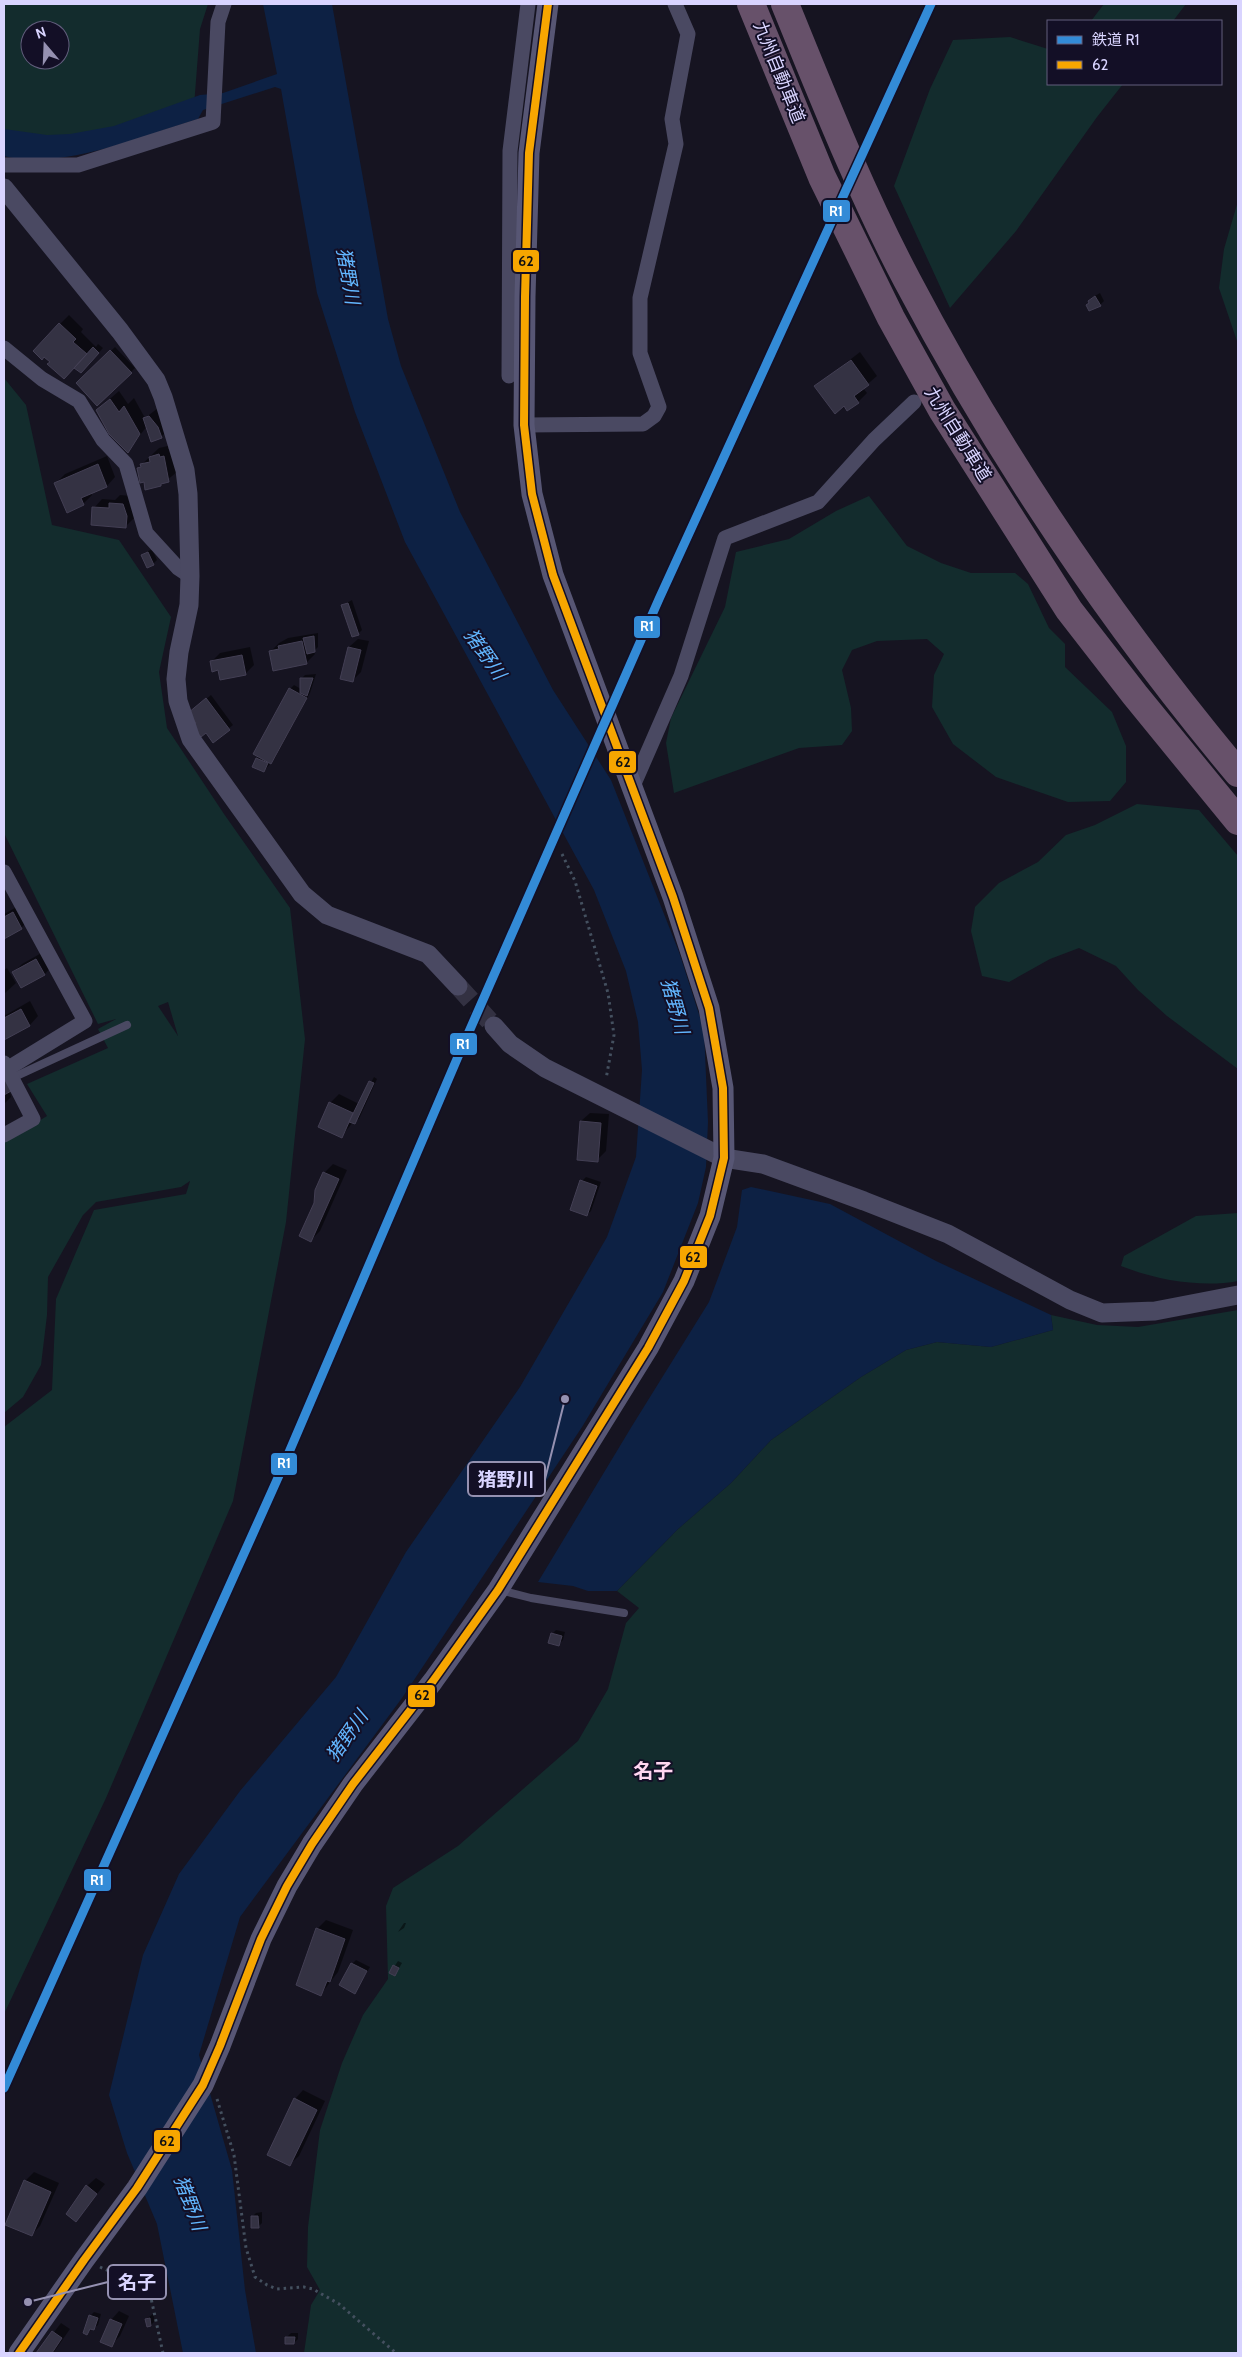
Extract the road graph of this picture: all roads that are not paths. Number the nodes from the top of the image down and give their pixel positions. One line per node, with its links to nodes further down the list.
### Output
1 (224, 4): 7 (street)
2 (528, 4): 10 (street)
3 (548, 4): 12 (main road)
4 (675, 4): 12 (street)
5 (751, 4): 16 (highway, 九州自動車道)
6 (785, 4): 14 (highway, 九州自動車道)
7 (4, 165)
8 (4, 188): 13 (street)
9 (4, 348): 13 (street)
10 (509, 376)
11 (914, 402): 15 (street)
12 (524, 425): 15 (main road)
13 (190, 576): 18 (street)
14 (1238, 773)
15 (633, 786): 23 (main road)
16 (1238, 821)
17 (4, 872): 21 (street)
18 (458, 986)
19 (127, 1025): 21 (lane)
20 (494, 1026): 23 (street)
21 (7, 1070): 22 (street)
22 (4, 1136)
23 (724, 1158): 24 (street); 25 (main road)
24 (1238, 1295)
25 (498, 1590): 26 (lane); 27 (main road)
26 (624, 1613)
27 (20, 2353)

